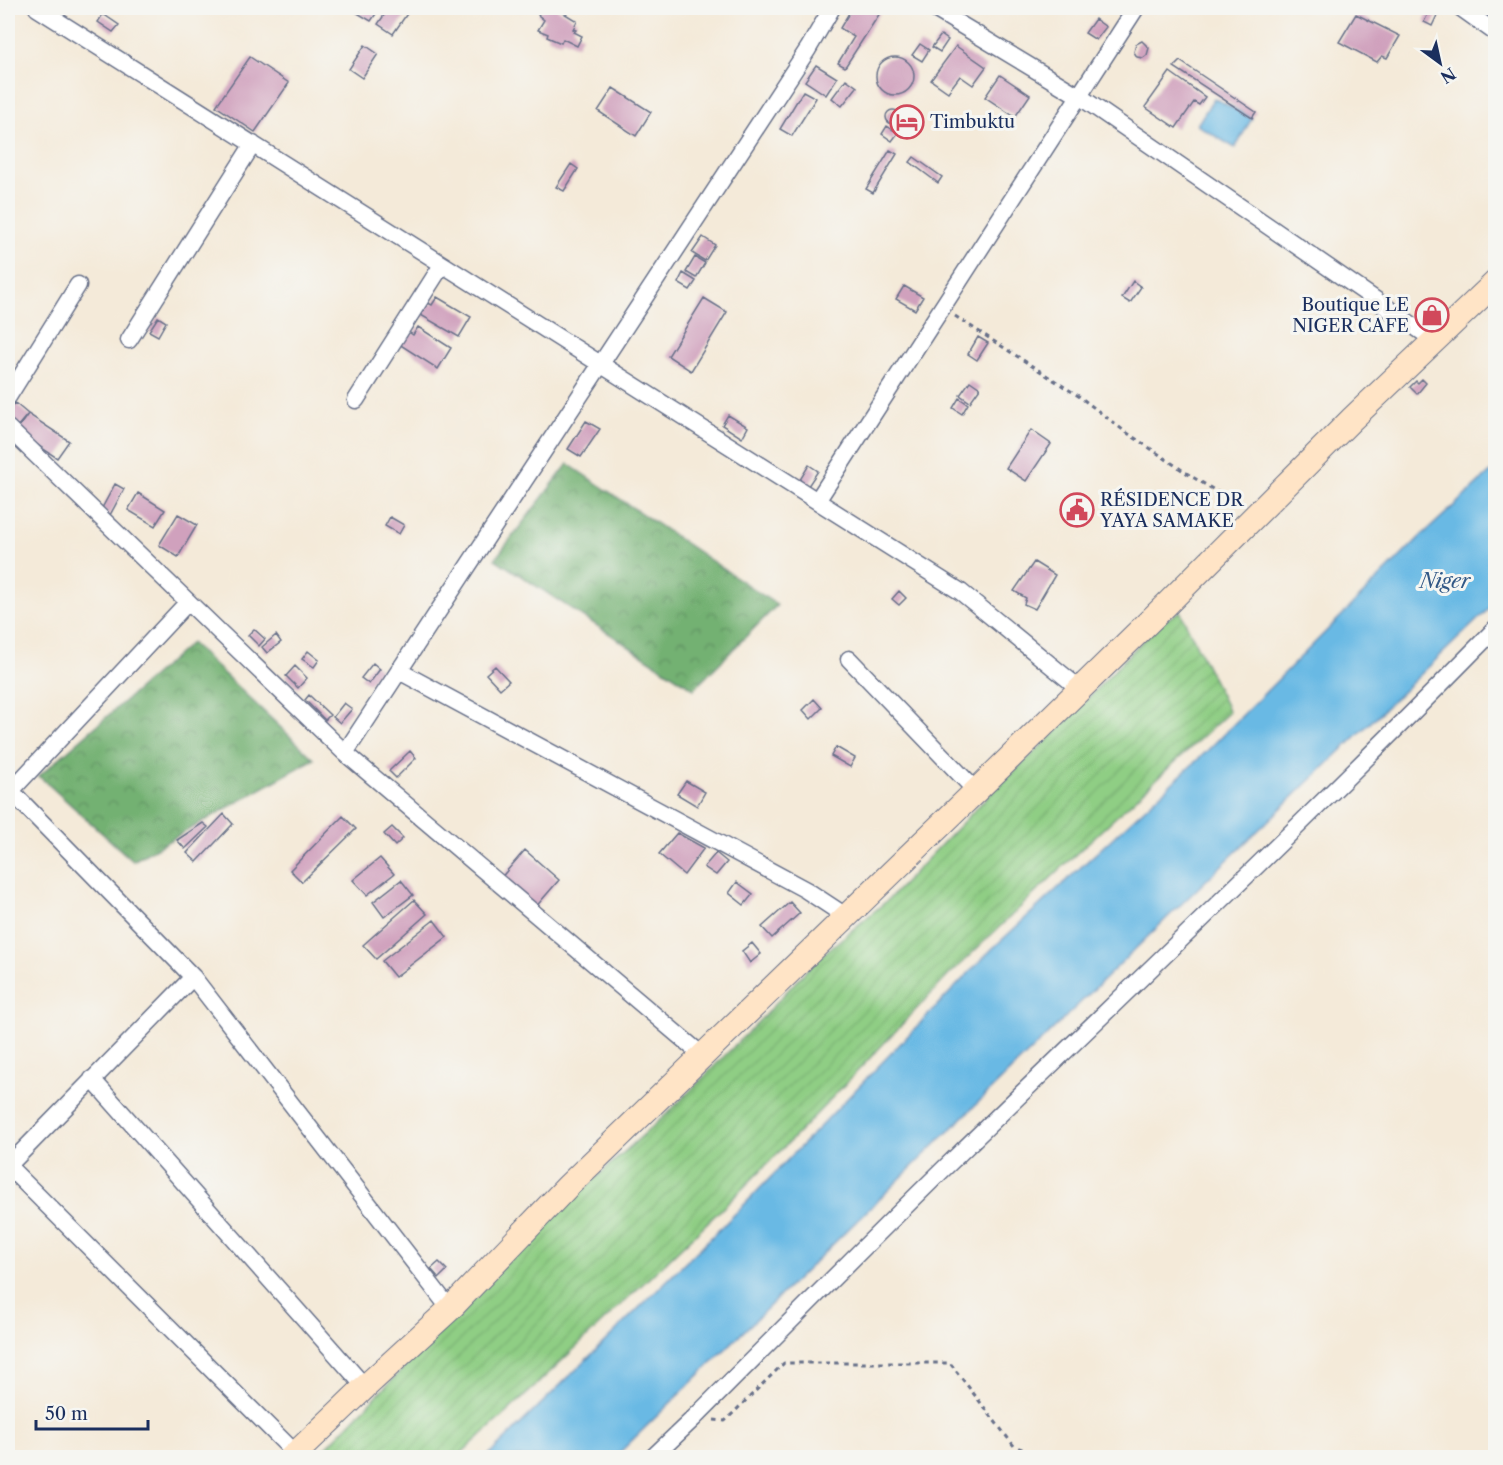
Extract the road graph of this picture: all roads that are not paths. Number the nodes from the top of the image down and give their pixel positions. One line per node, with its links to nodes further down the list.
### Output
1 (37, 8): 8 (street)
2 (832, 8): 14 (street)
3 (933, 8): 7 (street)
4 (1136, 8): 7 (street)
5 (1461, 8): 6 (street)
6 (1496, 33)
7 (1079, 96): 13 (street); 18 (street)
8 (253, 144): 9 (street); 12 (street)
9 (442, 265): 14 (street); 16 (street)
10 (1496, 282): 13 (main road)
11 (78, 285): 15 (street)
12 (129, 340)
13 (1434, 340): 23 (main road)
14 (601, 364): 18 (street); 22 (street)
15 (8, 397)
16 (356, 400)
17 (8, 428): 19 (street)
18 (818, 501): 23 (street)
19 (188, 602): 24 (street); 25 (street)
20 (1496, 628): 35 (street)
21 (849, 659): 26 (street)
22 (399, 672): 24 (street); 27 (street)
23 (1080, 689): 26 (main road)
24 (345, 753): 29 (street)
25 (8, 791): 28 (street)
26 (976, 791): 27 (main road)
27 (847, 917): 29 (main road)
28 (193, 977): 30 (street); 32 (street)
29 (703, 1056): 32 (main road)
30 (92, 1079): 31 (street); 33 (street)
31 (10, 1158): 34 (street)
32 (450, 1309): 33 (main road)
33 (364, 1387): 34 (main road)
34 (293, 1455)
35 (652, 1458)

